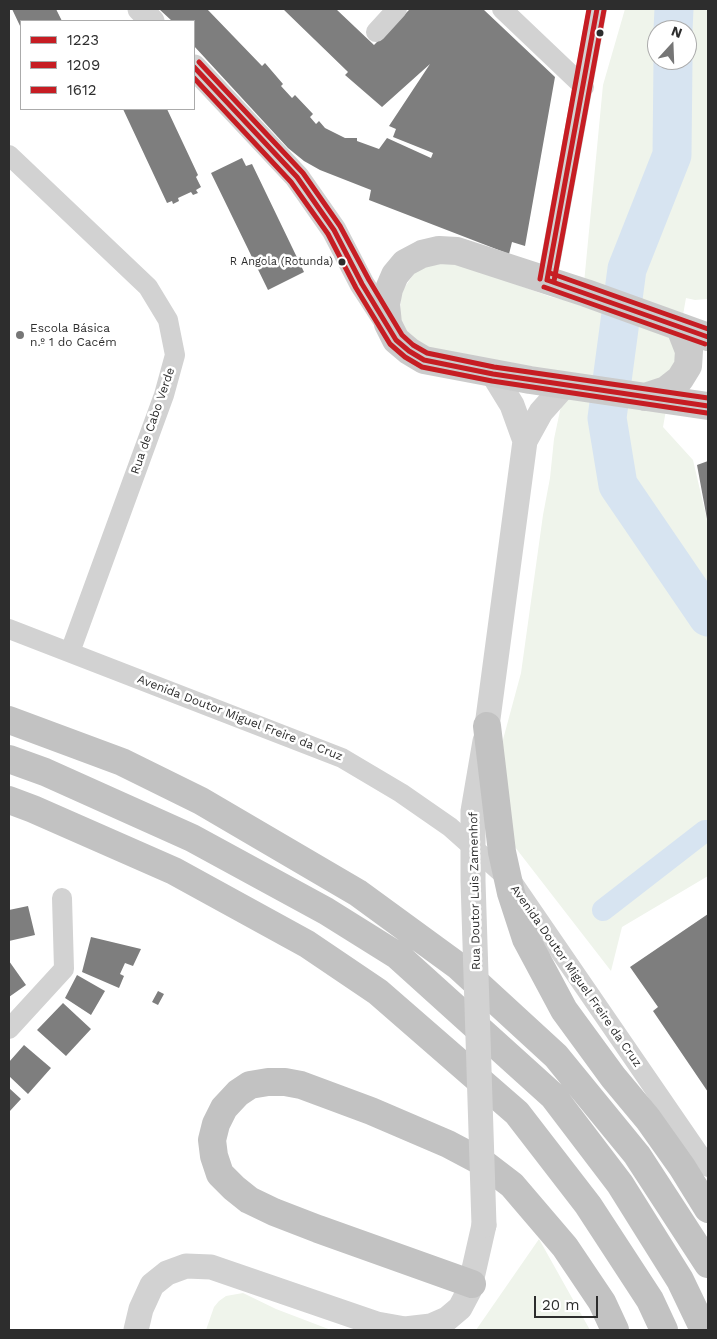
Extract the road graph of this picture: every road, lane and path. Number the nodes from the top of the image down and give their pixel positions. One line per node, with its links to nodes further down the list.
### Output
1 (140, 9): 5 (street)
2 (397, 9): 6 (street)
3 (502, 9): 8 (street)
4 (598, 9): 8 (street)
5 (151, 20)
6 (376, 32)
7 (195, 68): 11 (street)
8 (584, 87): 10 (street)
9 (9, 155): 20 (street, Rua de Cabo Verde)
10 (547, 280): 11 (main road); 12 (main road)
11 (388, 324): 14 (main road)
12 (680, 328): 13 (main road); 16 (main road)
13 (708, 338)
14 (493, 374): 15 (main road); 18 (street)
15 (565, 385): 16 (main road); 18 (street)
16 (645, 397): 17 (main road)
17 (708, 406)
18 (526, 441): 22 (street, Rua Doutor Luis Zamenhof)
19 (9, 629): 20 (street, Avenida Doutor Miguel Freire da Cruz)
20 (70, 652): 27 (street, Avenida Doutor Miguel Freire da Cruz)
21 (9, 720): 29 (highway)
22 (487, 726): 28 (highway, bridge); 30 (street, Rua Doutor Luis Zamenhof, bridge)
23 (9, 759): 34 (highway)
24 (9, 800): 33 (highway)
25 (62, 898): 26 (street)
26 (9, 1029)
27 (708, 1167)
28 (708, 1209)
29 (708, 1264)
30 (472, 1284): 31 (street, Rua Doutor Luis Zamenhof); 32 (highway)
31 (136, 1330)
32 (615, 1330)
33 (664, 1330)
34 (704, 1330)

